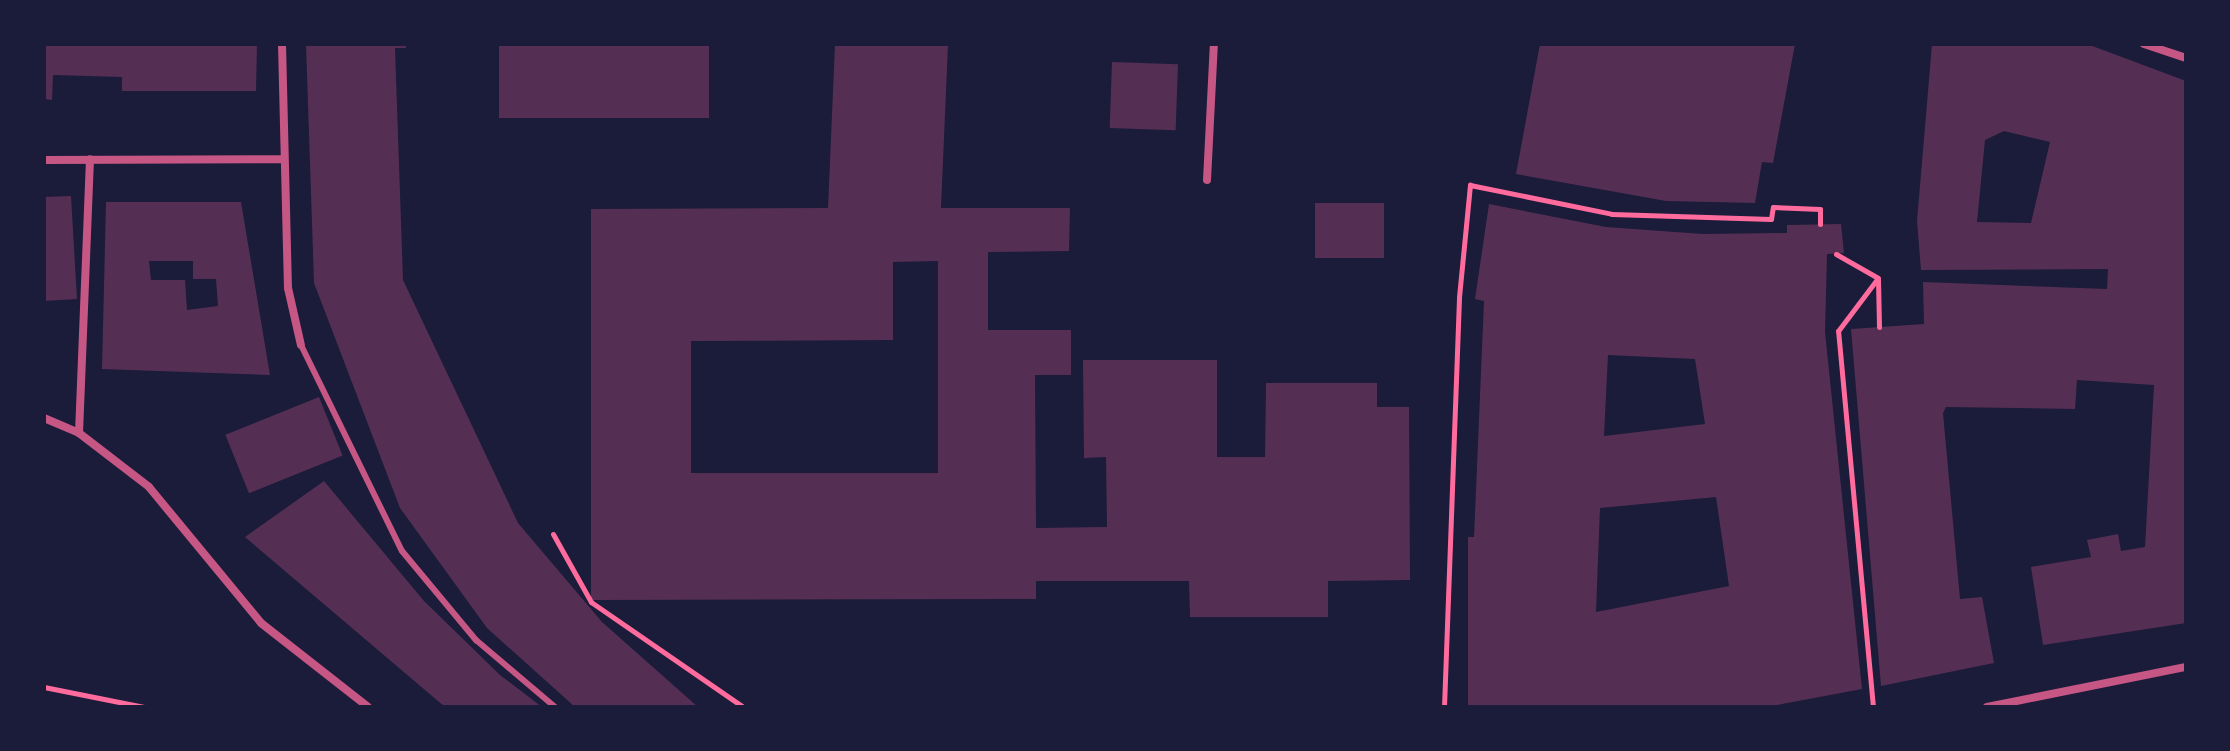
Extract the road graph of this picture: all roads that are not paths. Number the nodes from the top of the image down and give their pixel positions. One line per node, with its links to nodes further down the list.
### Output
1 (282, 44): 6 (street)
2 (1214, 44): 8 (street)
3 (2144, 44): 4 (street)
4 (2186, 58)
5 (90, 159): 6 (street); 7 (street); 11 (street)
6 (284, 159): 9 (street)
7 (44, 160)
8 (1207, 180)
9 (301, 345): 14 (lane)
10 (44, 418): 11 (street)
11 (79, 433): 13 (street)
12 (2186, 667): 15 (street)
13 (368, 707)
14 (555, 707)
15 (1987, 707)

